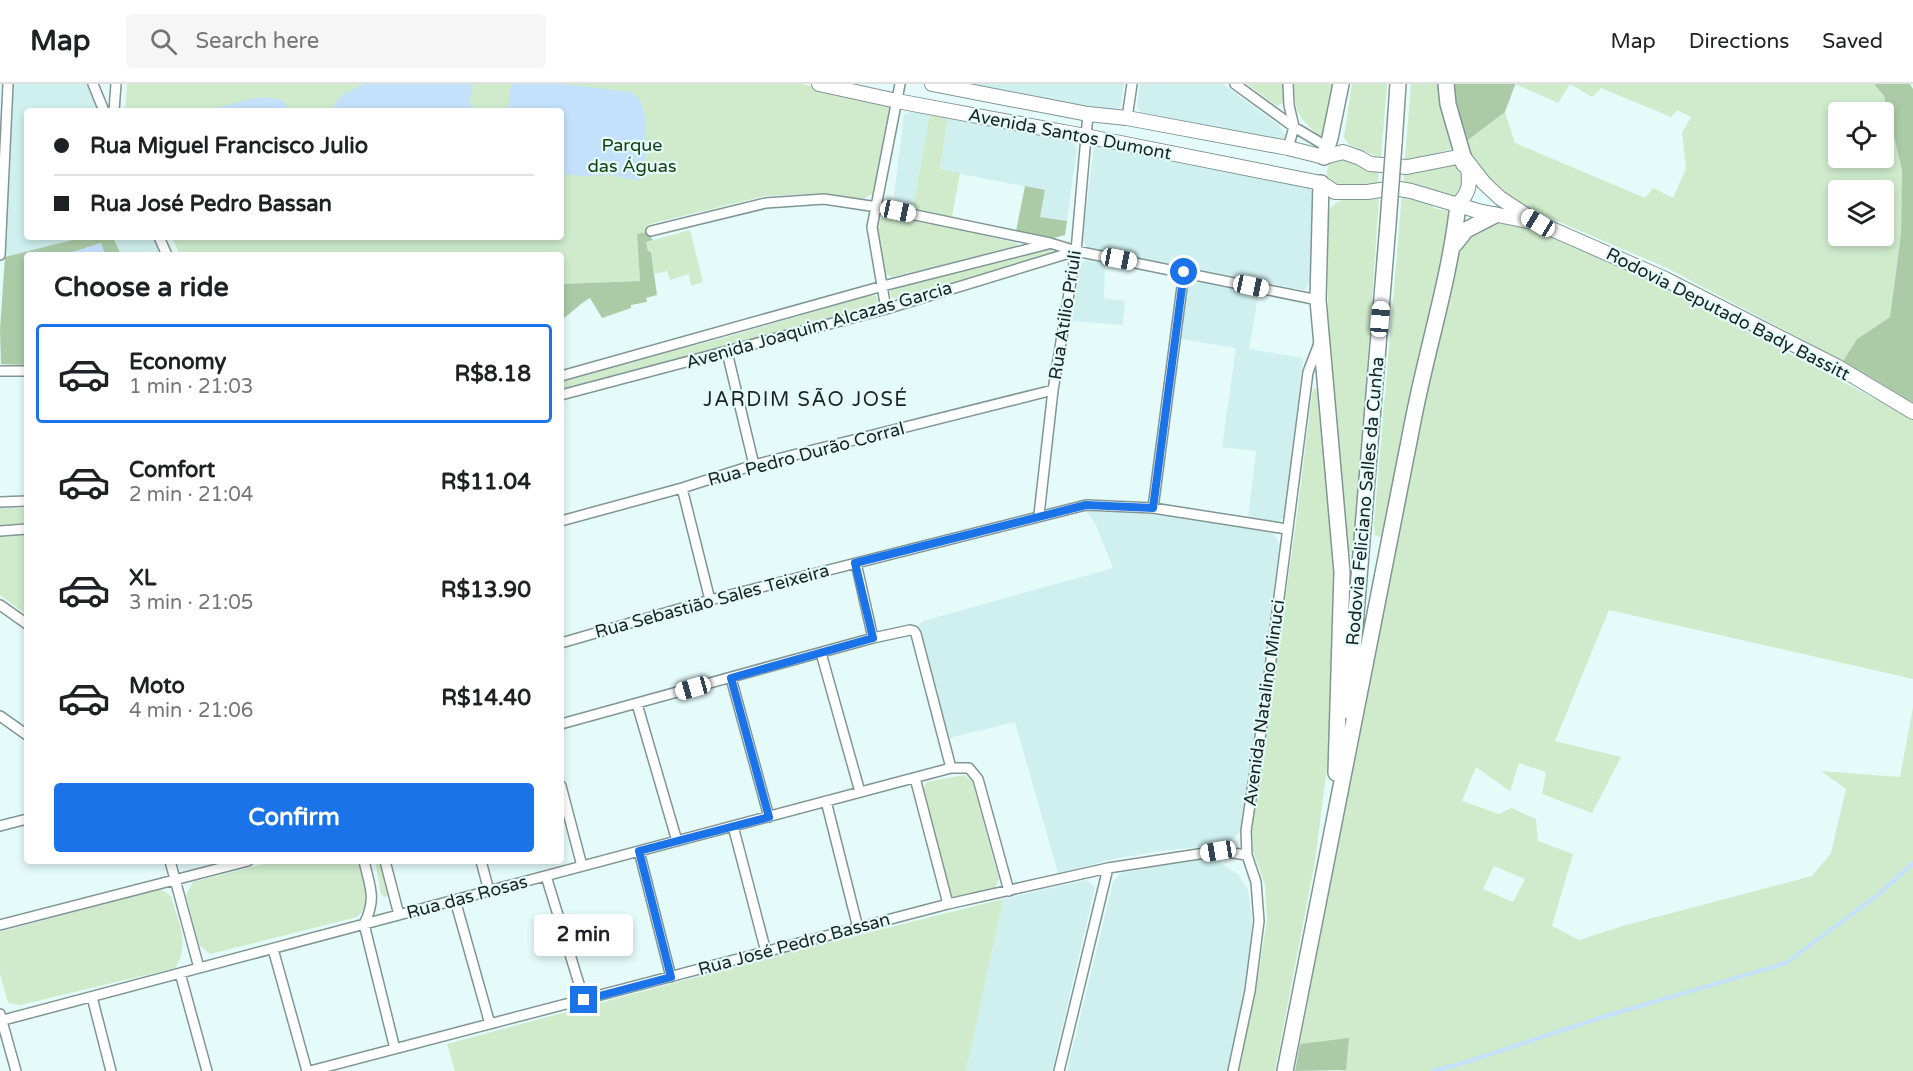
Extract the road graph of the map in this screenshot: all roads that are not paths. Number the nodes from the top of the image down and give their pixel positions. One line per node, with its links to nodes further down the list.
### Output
1 (8, 84): 27 (street)
2 (93, 84): 14 (street)
3 (116, 84): 15 (street)
4 (819, 84): 13 (main road, Avenida Santos Dumont)
5 (900, 84): 13 (street)
6 (932, 84): 16 (main road, Avenida Santos Dumont)
7 (1132, 84): 17 (street)
8 (1235, 84): 18 (street)
9 (1288, 84): 18 (street)
10 (1341, 84): 21 (main road)
11 (1398, 84): 73 (main road, Rodovia Feliciano Salles da Cunha, bridge)
12 (1446, 84): 22 (main road)
13 (897, 101): 19 (main road, Avenida Santos Dumont); 25 (street)
14 (103, 108)
15 (114, 108)
16 (1088, 114): 17 (main road, Avenida Santos Dumont); 19 (street, Rua Atilio Priuli)
17 (1126, 118): 20 (main road, Avenida Santos Dumont)
18 (1294, 127): 20 (street); 21 (street)
19 (1085, 136): 23 (main road, Avenida Santos Dumont); 32 (street, Rua Atilio Priuli)
20 (1288, 148): 21 (main road, Avenida Santos Dumont)
21 (1326, 152): 22 (main road); 23 (main road)
22 (1460, 162): 24 (main road); 28 (main road, Rodovia Deputado Bady Bassitt)
23 (1321, 183): 24 (main road, Rodovia Deputado Bady Bassitt); 36 (main road)
24 (1458, 204): 26 (main road, Rodovia Deputado Bady Bassitt); 31 (main road)
25 (877, 207): 29 (street); 30 (street); 35 (street)
26 (1495, 214): 28 (main road, Rodovia Deputado Bady Bassitt); 31 (main road)
27 (1, 219): 33 (street)
28 (1538, 223): 45 (main road, Rodovia Deputado Bady Bassitt)
29 (651, 231)
30 (1050, 243): 32 (street); 35 (street, Avenida Joaquim Alcazas Garcia)
31 (1454, 247): 73 (main road)
32 (1076, 251): 34 (street); 37 (street, Avenida Joaquim Alcazas Garcia); 43 (street, Rua Atilio Priuli)
33 (0, 255)
34 (1184, 272): 36 (street); 50 (street)
35 (883, 286): 37 (street); 42 (street, Avenida Joaquim Alcazas Garcia)
36 (1318, 300): 38 (main road)
37 (886, 309): 39 (street, Avenida Joaquim Alcazas Garcia)
38 (1322, 336): 54 (street, Avenida Natalino Minuci); 73 (main road)
39 (727, 352): 44 (street, Avenida Joaquim Alcazas Garcia); 46 (street)
40 (0, 371): 41 (street)
41 (24, 371)
42 (564, 375)
43 (1053, 390): 46 (street, Rua Pedro Durão Corral); 51 (street, Rua Atilio Priuli)
44 (564, 394)
45 (1913, 412)
46 (754, 465): 47 (street, Rua Pedro Durão Corral)
47 (682, 488): 52 (street, Rua Pedro Durão Corral); 57 (street)
48 (24, 501): 49 (street)
49 (0, 502)
50 (1153, 508): 51 (street, Rua Sebastião Sales Teixeira); 54 (street, Rua Sebastião Sales Teixeira)
51 (1039, 515): 56 (street, Rua Sebastião Sales Teixeira)
52 (564, 519)
53 (24, 529): 55 (street)
54 (1287, 530): 80 (street, Avenida Natalino Minuci)
55 (0, 531)
56 (855, 563): 57 (street, Rua Sebastião Sales Teixeira); 60 (street)
57 (710, 600): 61 (street, Rua Sebastião Sales Teixeira)
58 (0, 605): 59 (street)
59 (24, 622)
60 (873, 638): 62 (street); 68 (street)
61 (564, 642)
62 (821, 653): 63 (street); 70 (street)
63 (731, 678): 64 (street); 74 (street)
64 (637, 704): 66 (street); 78 (street)
65 (0, 716): 67 (street)
66 (564, 723)
67 (24, 733)
68 (951, 768): 69 (street, Rua das Rosas); 91 (street, Rua das Rosas)
69 (915, 778): 70 (street, Rua das Rosas); 93 (street)
70 (860, 792): 72 (street, Rua das Rosas)
71 (564, 797): 86 (street)
72 (826, 801): 74 (street, Rua das Rosas); 97 (street)
73 (1335, 809): 114 (main road)
74 (769, 817): 77 (street, Rua das Rosas)
75 (24, 820): 76 (street)
76 (1, 825)
77 (733, 826): 78 (street, Rua das Rosas); 99 (street)
78 (677, 841): 79 (street, Rua das Rosas)
79 (639, 851): 86 (street, Rua das Rosas); 102 (street)
80 (1247, 855): 87 (street, Rua José Pedro Bassan); 113 (street, Avenida Natalino Minuci)
81 (171, 864): 89 (street)
82 (236, 864): 89 (street)
83 (365, 864): 95 (street)
84 (386, 864): 94 (street)
85 (482, 864): 90 (street)
86 (582, 866): 88 (street, Rua das Rosas)
87 (1108, 868): 91 (street, Rua José Pedro Bassan); 112 (street)
88 (546, 876): 90 (street, Rua das Rosas); 104 (street)
89 (175, 880): 96 (street); 100 (street)
90 (489, 891): 92 (street, Rua das Rosas)
91 (1010, 891): 93 (street, Rua José Pedro Bassan)
92 (455, 900): 94 (street, Rua das Rosas); 106 (street)
93 (948, 904): 97 (street, Rua José Pedro Bassan)
94 (399, 915): 95 (street, Rua das Rosas)
95 (364, 924): 98 (street, Rua das Rosas); 107 (street)
96 (0, 925)
97 (858, 928): 99 (street, Rua José Pedro Bassan)
98 (273, 949): 100 (street, Rua das Rosas); 111 (street)
99 (766, 952): 102 (street, Rua José Pedro Bassan)
100 (199, 968): 101 (street, Rua das Rosas)
101 (180, 973): 103 (street, Rua das Rosas); 110 (street)
102 (671, 977): 104 (street, Rua José Pedro Bassan)
103 (92, 996): 105 (street, Rua das Rosas); 109 (street)
104 (584, 1000): 106 (street, Rua José Pedro Bassan)
105 (1, 1018): 108 (street)
106 (490, 1024): 107 (street, Rua José Pedro Bassan)
107 (395, 1049): 111 (street, Rua José Pedro Bassan)
108 (16, 1071)
109 (111, 1071)
110 (207, 1071)
111 (308, 1071)
112 (1059, 1071)
113 (1233, 1071)
114 (1285, 1071)

